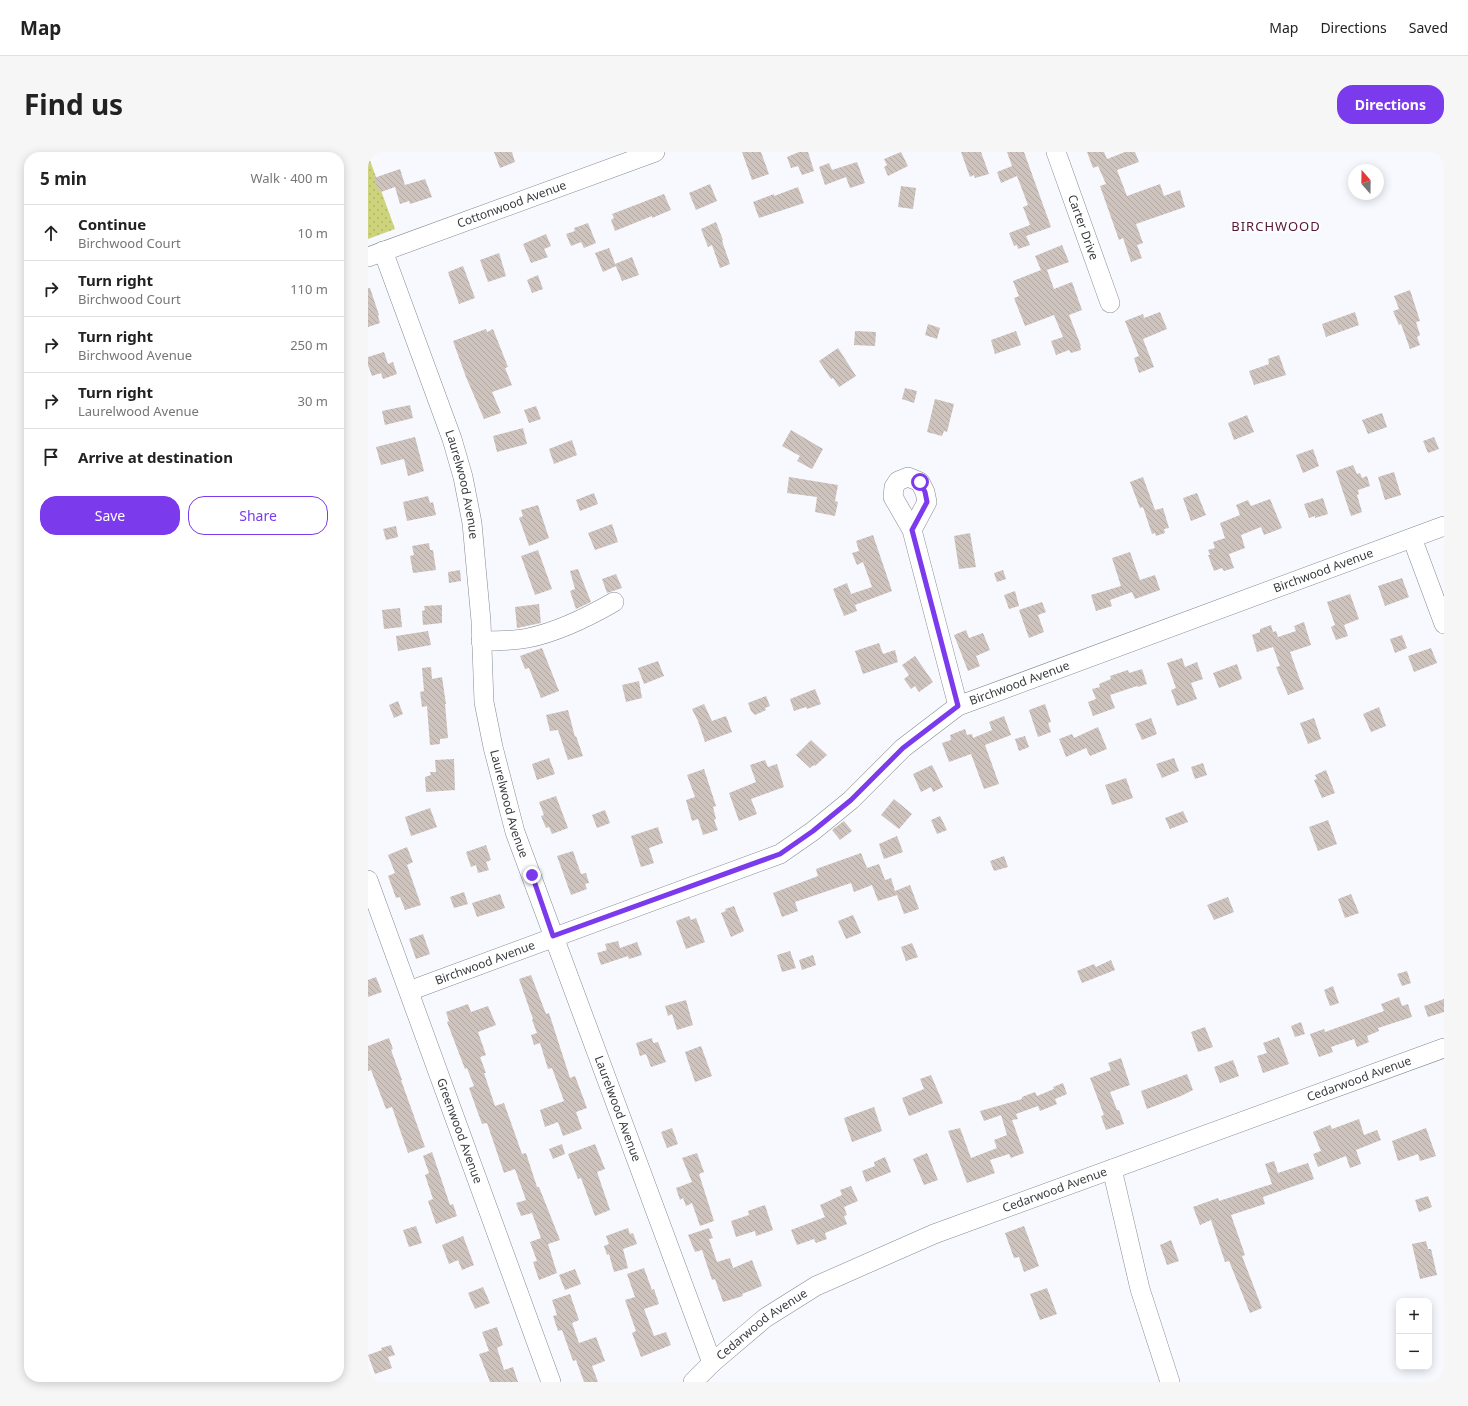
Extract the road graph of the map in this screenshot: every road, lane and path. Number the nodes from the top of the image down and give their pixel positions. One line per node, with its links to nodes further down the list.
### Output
1 (655, 152): 3 (street, Cottonwood Avenue)
2 (1056, 152): 4 (street, Carter Drive)
3 (375, 254): 10 (street, Laurelwood Avenue)
4 (1110, 303)
5 (1444, 526): 7 (street, Birchwood Avenue)
6 (912, 530): 11 (street)
7 (1412, 538): 9 (street); 11 (street, Birchwood Avenue)
8 (614, 602): 10 (street)
9 (1444, 624)
10 (481, 642): 13 (street, Laurelwood Avenue)
11 (958, 706): 13 (street, Birchwood Avenue)
12 (368, 880): 14 (street, Greenwood Avenue)
13 (553, 936): 14 (street, Birchwood Avenue); 17 (street, Laurelwood Avenue)
14 (409, 991): 18 (street, Greenwood Avenue)
15 (1444, 1048): 16 (street, Cedarwood Avenue)
16 (1112, 1169): 17 (street, Cedarwood Avenue); 20 (street)
17 (712, 1363): 19 (street, Cedarwood Avenue)
18 (551, 1382)
19 (693, 1382)
20 (1170, 1382)

